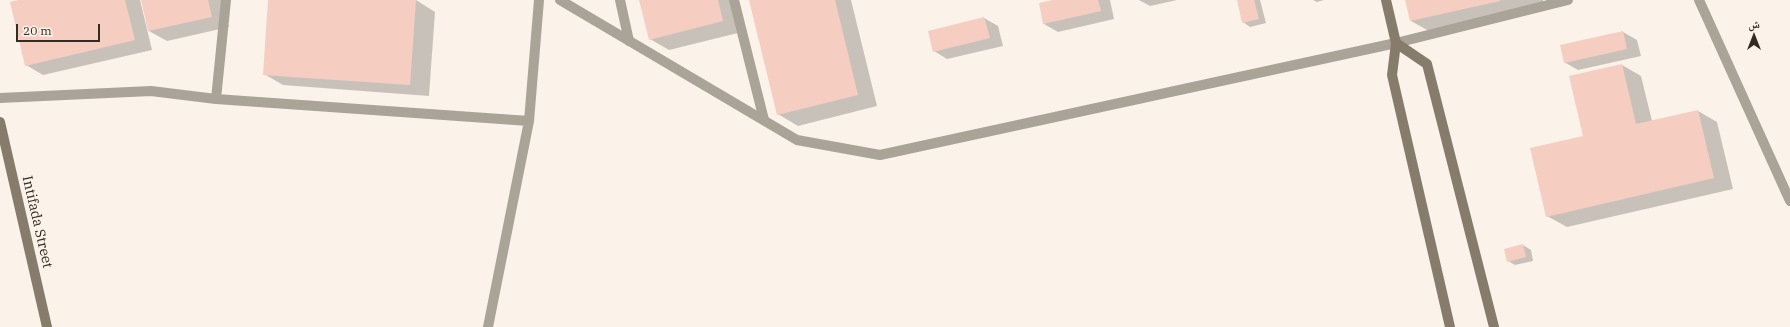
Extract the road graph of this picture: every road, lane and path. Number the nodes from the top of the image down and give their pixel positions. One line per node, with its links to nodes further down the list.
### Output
1 (226, 0): 12 (street)
2 (539, 0): 14 (street)
3 (560, 0): 9 (street)
4 (620, 0): 9 (street)
5 (734, 0): 13 (street)
6 (1386, 0): 10 (street)
7 (1568, 0): 10 (street)
8 (1699, 0): 16 (street)
9 (629, 41): 13 (street)
10 (1396, 43): 13 (street); 19 (street); 20 (street)
11 (0, 98): 12 (street)
12 (216, 99): 14 (street)
13 (764, 120)
14 (529, 121): 18 (street)
15 (0, 122): 17 (street, Intifada Street)
16 (1790, 201)
17 (47, 327)
18 (488, 327)
19 (1450, 327)
20 (1494, 327)

